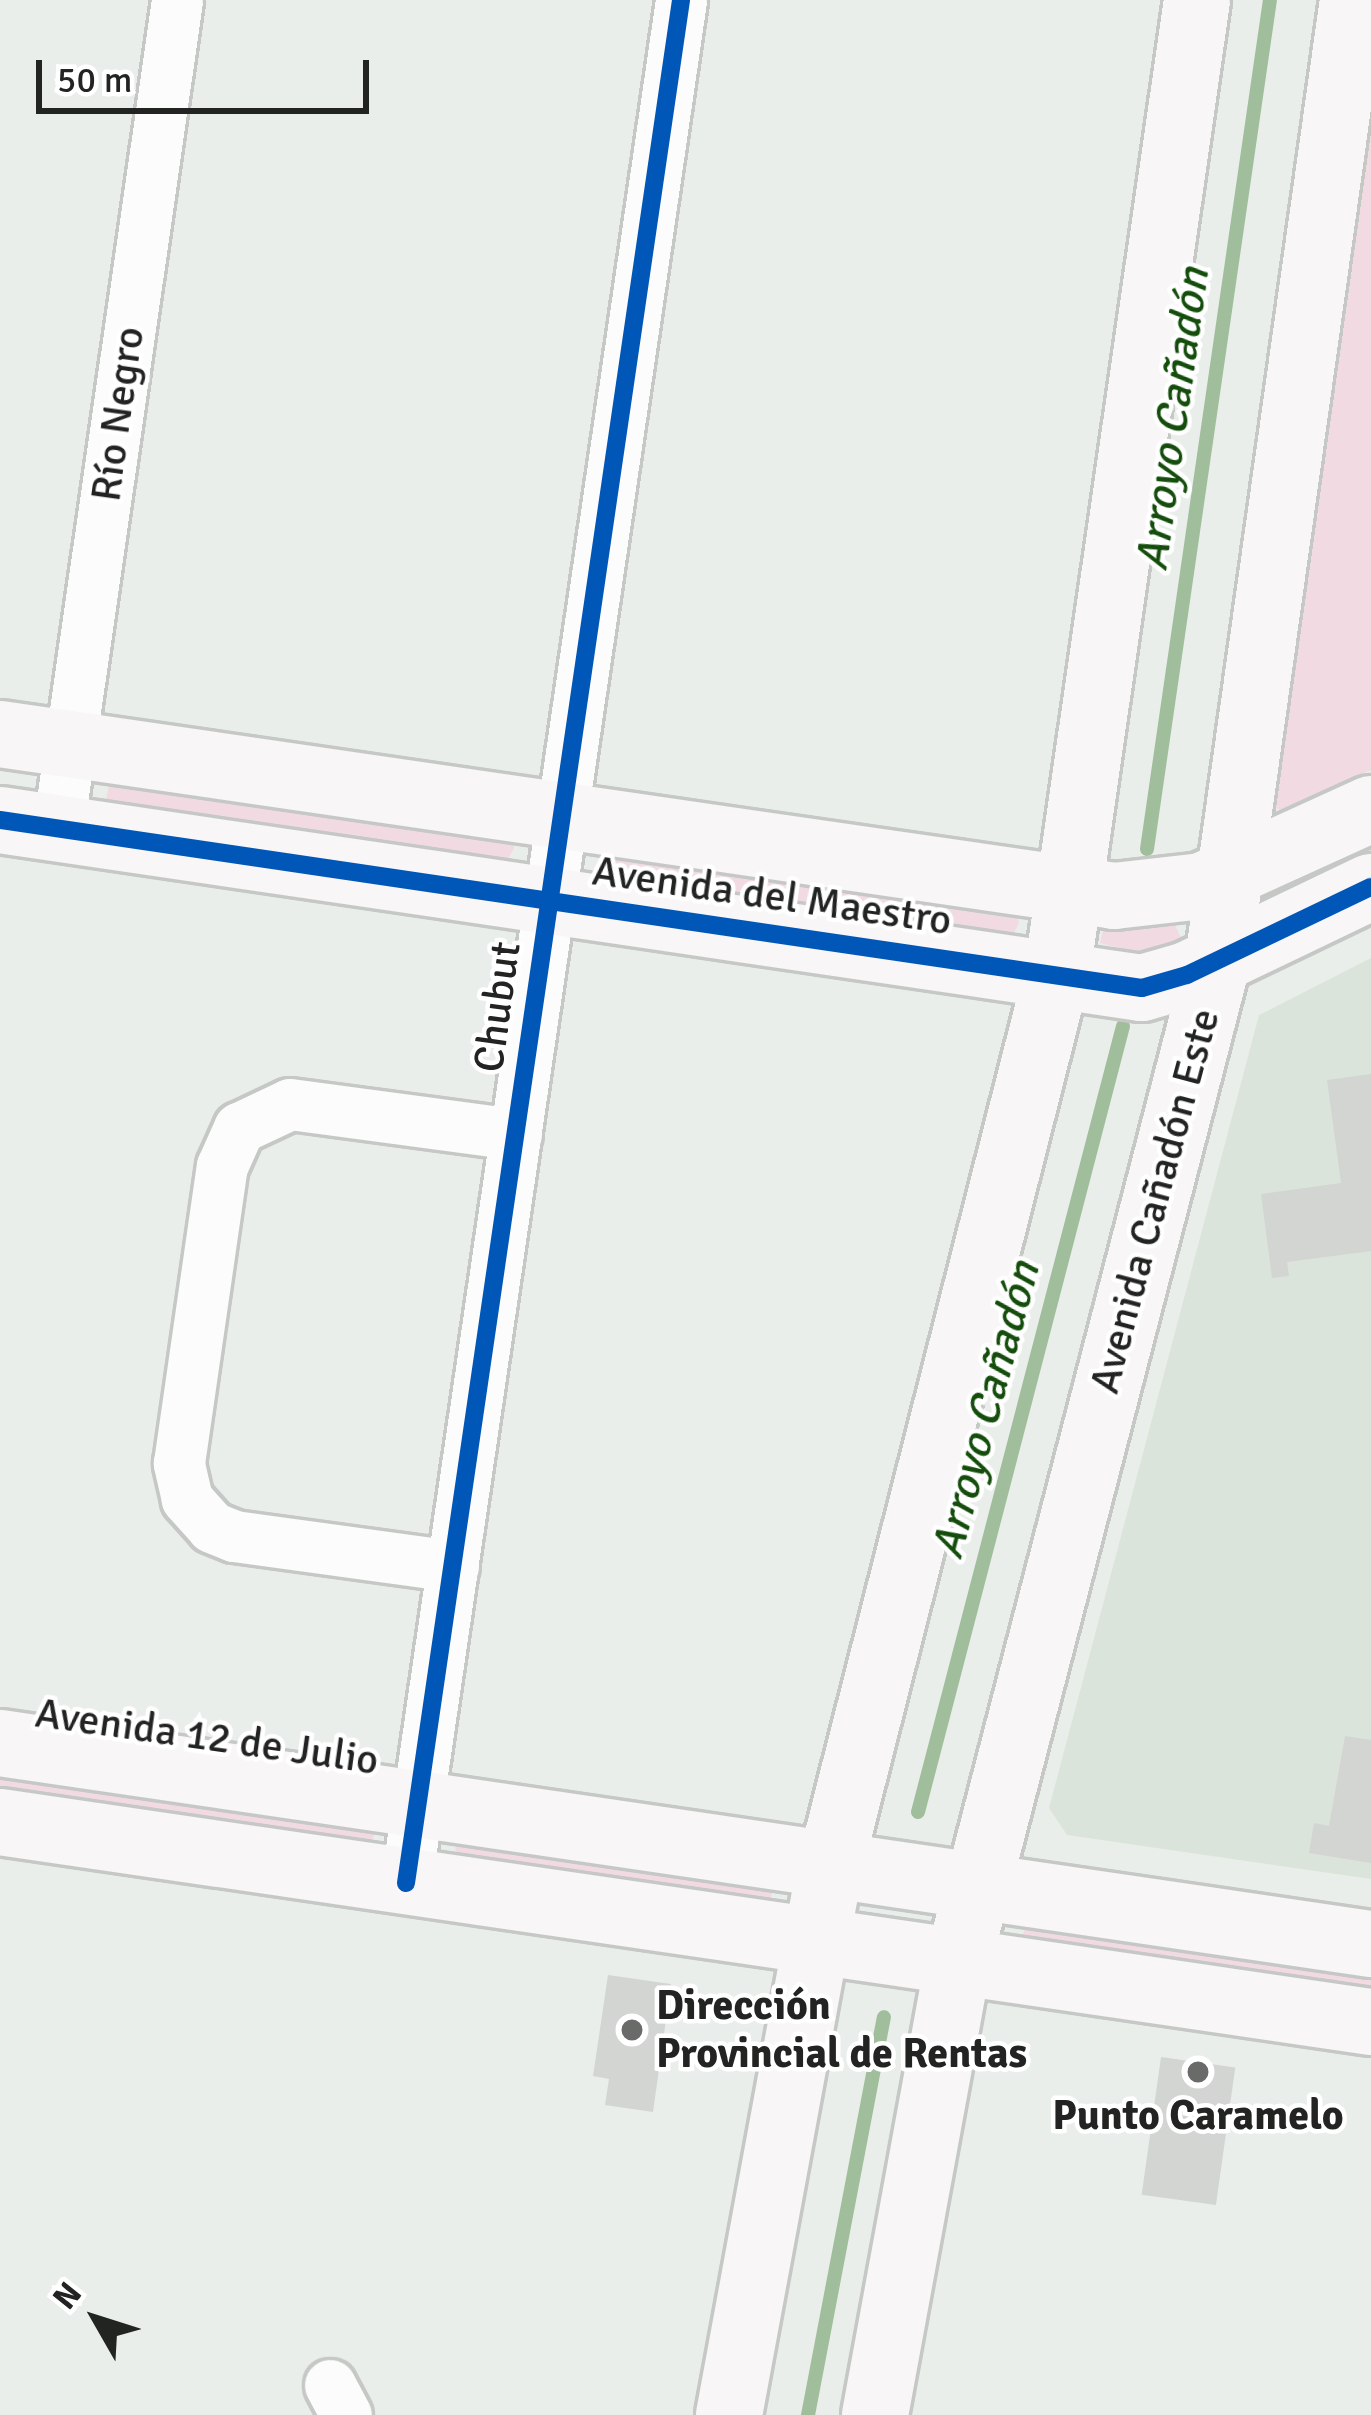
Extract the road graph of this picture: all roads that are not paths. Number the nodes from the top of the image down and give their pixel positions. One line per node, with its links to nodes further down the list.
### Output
1 (178, 0): 6 (street, Río Negro)
2 (681, 0): 8 (street, Chubut)
3 (1197, 0): 12 (street)
4 (1353, 0): 10 (street, Avenida Cañadón Este)
5 (0, 734): 6 (street, Avenida del Maestro)
6 (70, 745): 8 (street, Avenida del Maestro); 9 (street, Río Negro)
7 (1371, 808): 10 (street, Avenida del Maestro)
8 (562, 816): 12 (street, Avenida del Maestro); 13 (street, Chubut)
9 (29, 824): 13 (street, Avenida del Maestro)
10 (1230, 876): 12 (street, Avenida del Maestro); 14 (street, Avenida Cañadón Este)
11 (1371, 887): 14 (street, Avenida del Maestro)
12 (1071, 890): 15 (street)
13 (550, 900): 15 (street, Avenida del Maestro); 16 (street, Chubut)
14 (1218, 960): 15 (street, Avenida del Maestro); 23 (street, Avenida Cañadón Este)
15 (1057, 974): 21 (street)
16 (516, 1134): 17 (street, Chubut); 17 (street)
17 (453, 1566): 19 (street, Chubut)
18 (0, 1743): 19 (street, Avenida 12 de Julio)
19 (418, 1805): 21 (street, Avenida 12 de Julio); 22 (street, Chubut)
20 (0, 1822): 22 (street)
21 (830, 1867): 23 (street, Avenida 12 de Julio); 24 (street)
22 (406, 1882): 24 (street)
23 (977, 1888): 25 (street, Avenida 12 de Julio); 26 (street, Avenida Cañadón Este)
24 (816, 1943): 26 (street); 28 (street)
25 (1371, 1944)
26 (958, 1964): 27 (street); 29 (street, Avenida Cañadón Este)
27 (1371, 2022)
28 (729, 2415)
29 (875, 2415)

